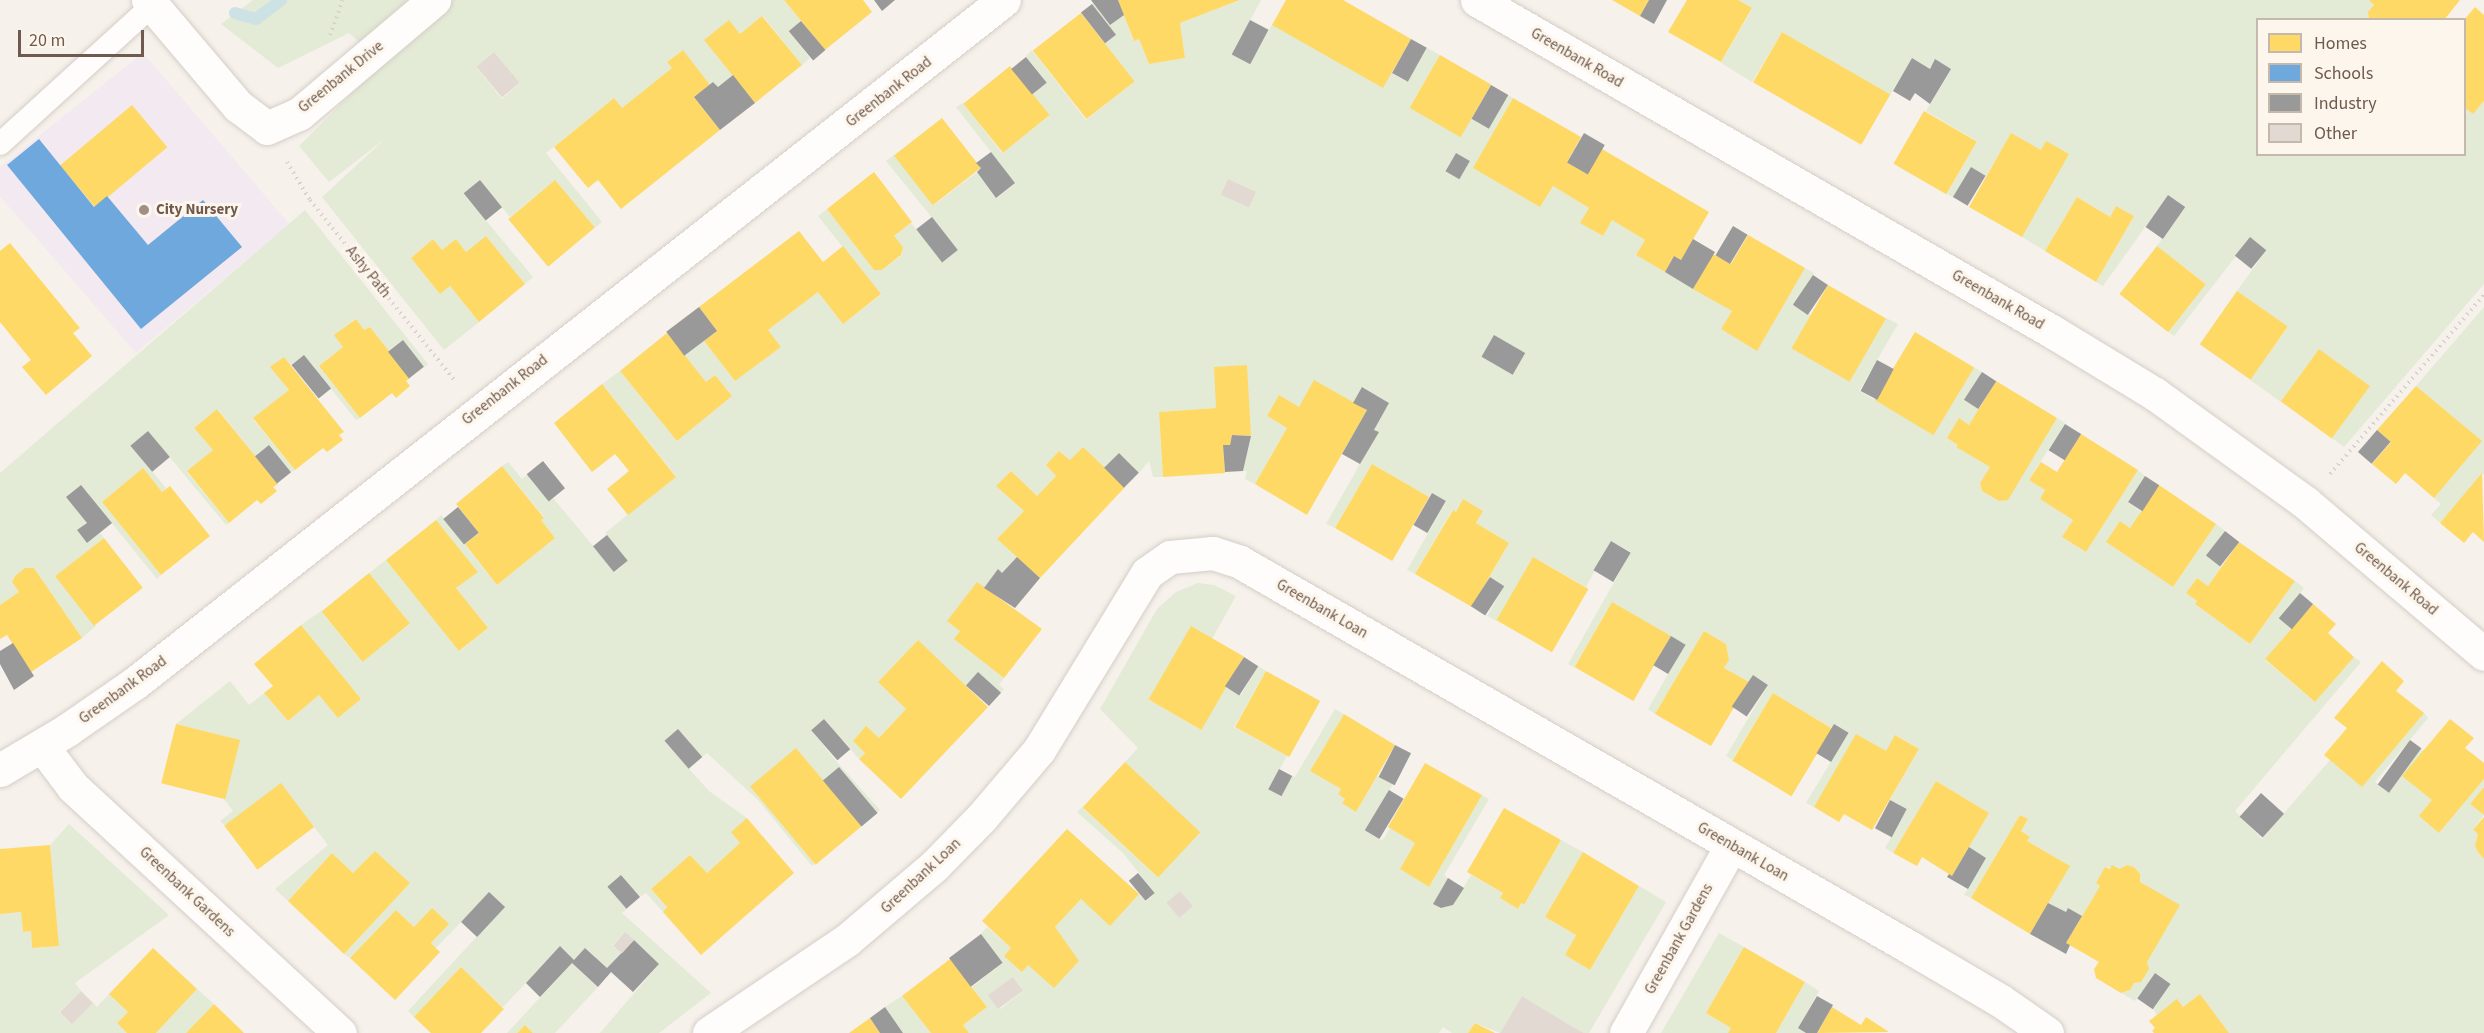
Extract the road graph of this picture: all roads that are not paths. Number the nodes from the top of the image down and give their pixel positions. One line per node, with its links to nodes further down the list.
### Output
1 (434, 0): 4 (street, Greenbank Drive)
2 (1004, 0): 7 (street, Greenbank Road)
3 (1477, 0): 6 (street, Greenbank Road)
4 (150, 3): 5 (lane)
5 (0, 144)
6 (2484, 654)
7 (42, 746): 8 (street, Greenbank Road); 10 (street, Greenbank Gardens)
8 (0, 770)
9 (1731, 846): 11 (street, Greenbank Loan); 12 (street, Greenbank Gardens); 13 (street, Greenbank Loan)
10 (340, 1033)
11 (709, 1033)
12 (1626, 1033)
13 (2048, 1033)

